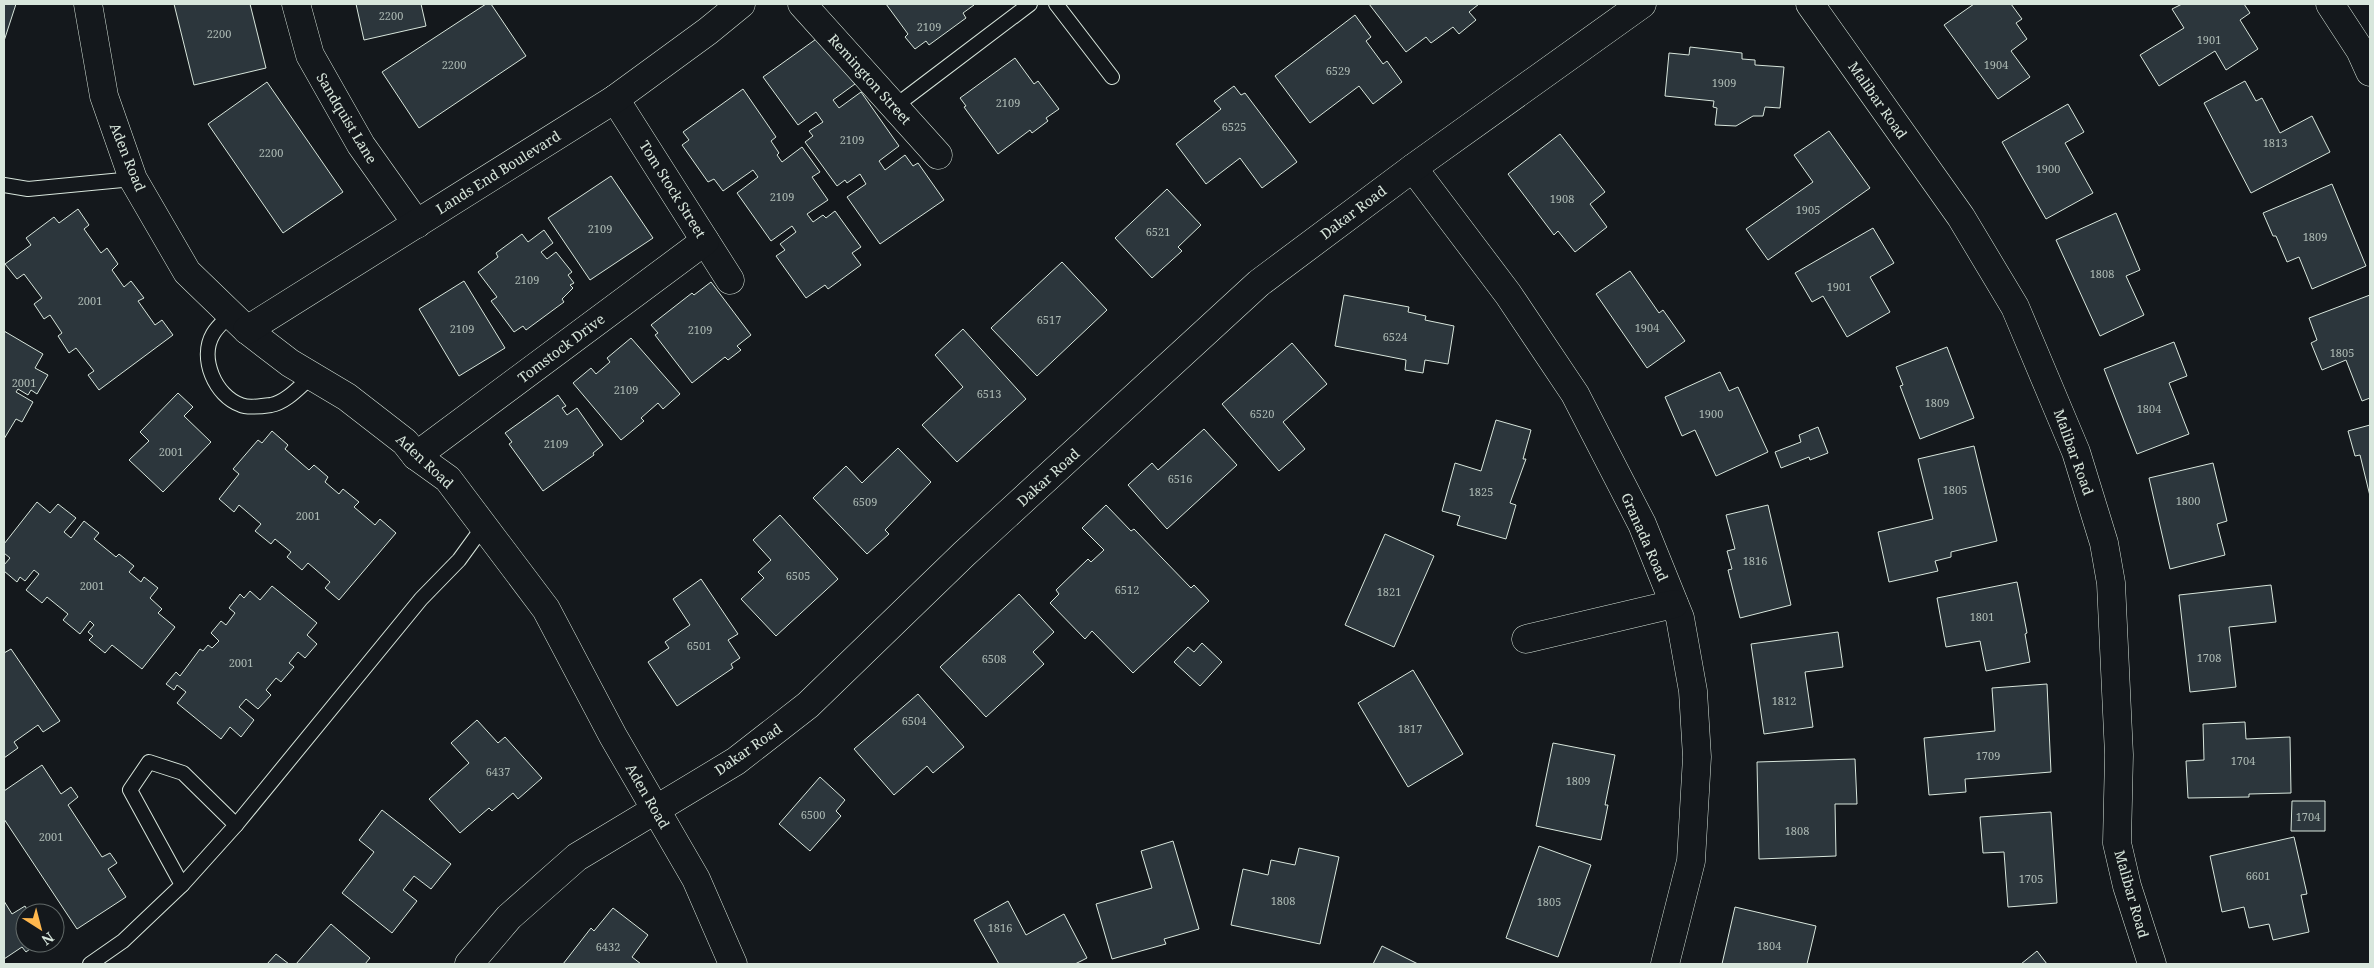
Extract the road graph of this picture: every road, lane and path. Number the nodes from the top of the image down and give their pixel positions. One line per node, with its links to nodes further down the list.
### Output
1 (88, 4): 16 (street, Aden Road)
2 (296, 4): 18 (street, Sandquist Lane)
3 (741, 4): 12 (street, Lands End Boulevard)
4 (802, 4): 13 (street, Remington Street)
5 (1030, 4): 13 (lane)
6 (1056, 4): 11 (lane)
7 (1642, 4): 15 (street, Dakar Road)
8 (1810, 4): 34 (street, Malibar Road)
9 (2330, 4): 10 (street)
10 (2370, 72)
11 (1112, 77)
12 (615, 99): 18 (street, Lands End Boulevard); 19 (street, Tom Stock Street)
13 (894, 107): 14 (street, Remington Street)
14 (938, 155)
15 (1413, 168): 25 (street, Granada Road); 27 (street, Dakar Road)
16 (133, 179): 17 (lane); 21 (street, Aden Road)
17 (4, 185)
18 (416, 224): 21 (street, Lands End Boulevard)
19 (706, 240): 20 (street, Tom Stock Street); 23 (street, Tomstock Drive)
20 (730, 280)
21 (239, 322): 22 (street, Aden Road); 22 (lane)
22 (312, 376): 23 (street, Aden Road)
23 (416, 456): 24 (street, Aden Road)
24 (483, 527): 27 (street, Aden Road); 28 (lane)
25 (1674, 604): 26 (street); 33 (street, Granada Road)
26 (1526, 639)
27 (656, 809): 31 (street, Dakar Road); 32 (street, Aden Road)
28 (236, 825): 29 (lane); 29 (lane)
29 (182, 885): 30 (lane)
30 (90, 964)
31 (469, 964)
32 (734, 964)
33 (1665, 964)
34 (2152, 964)

